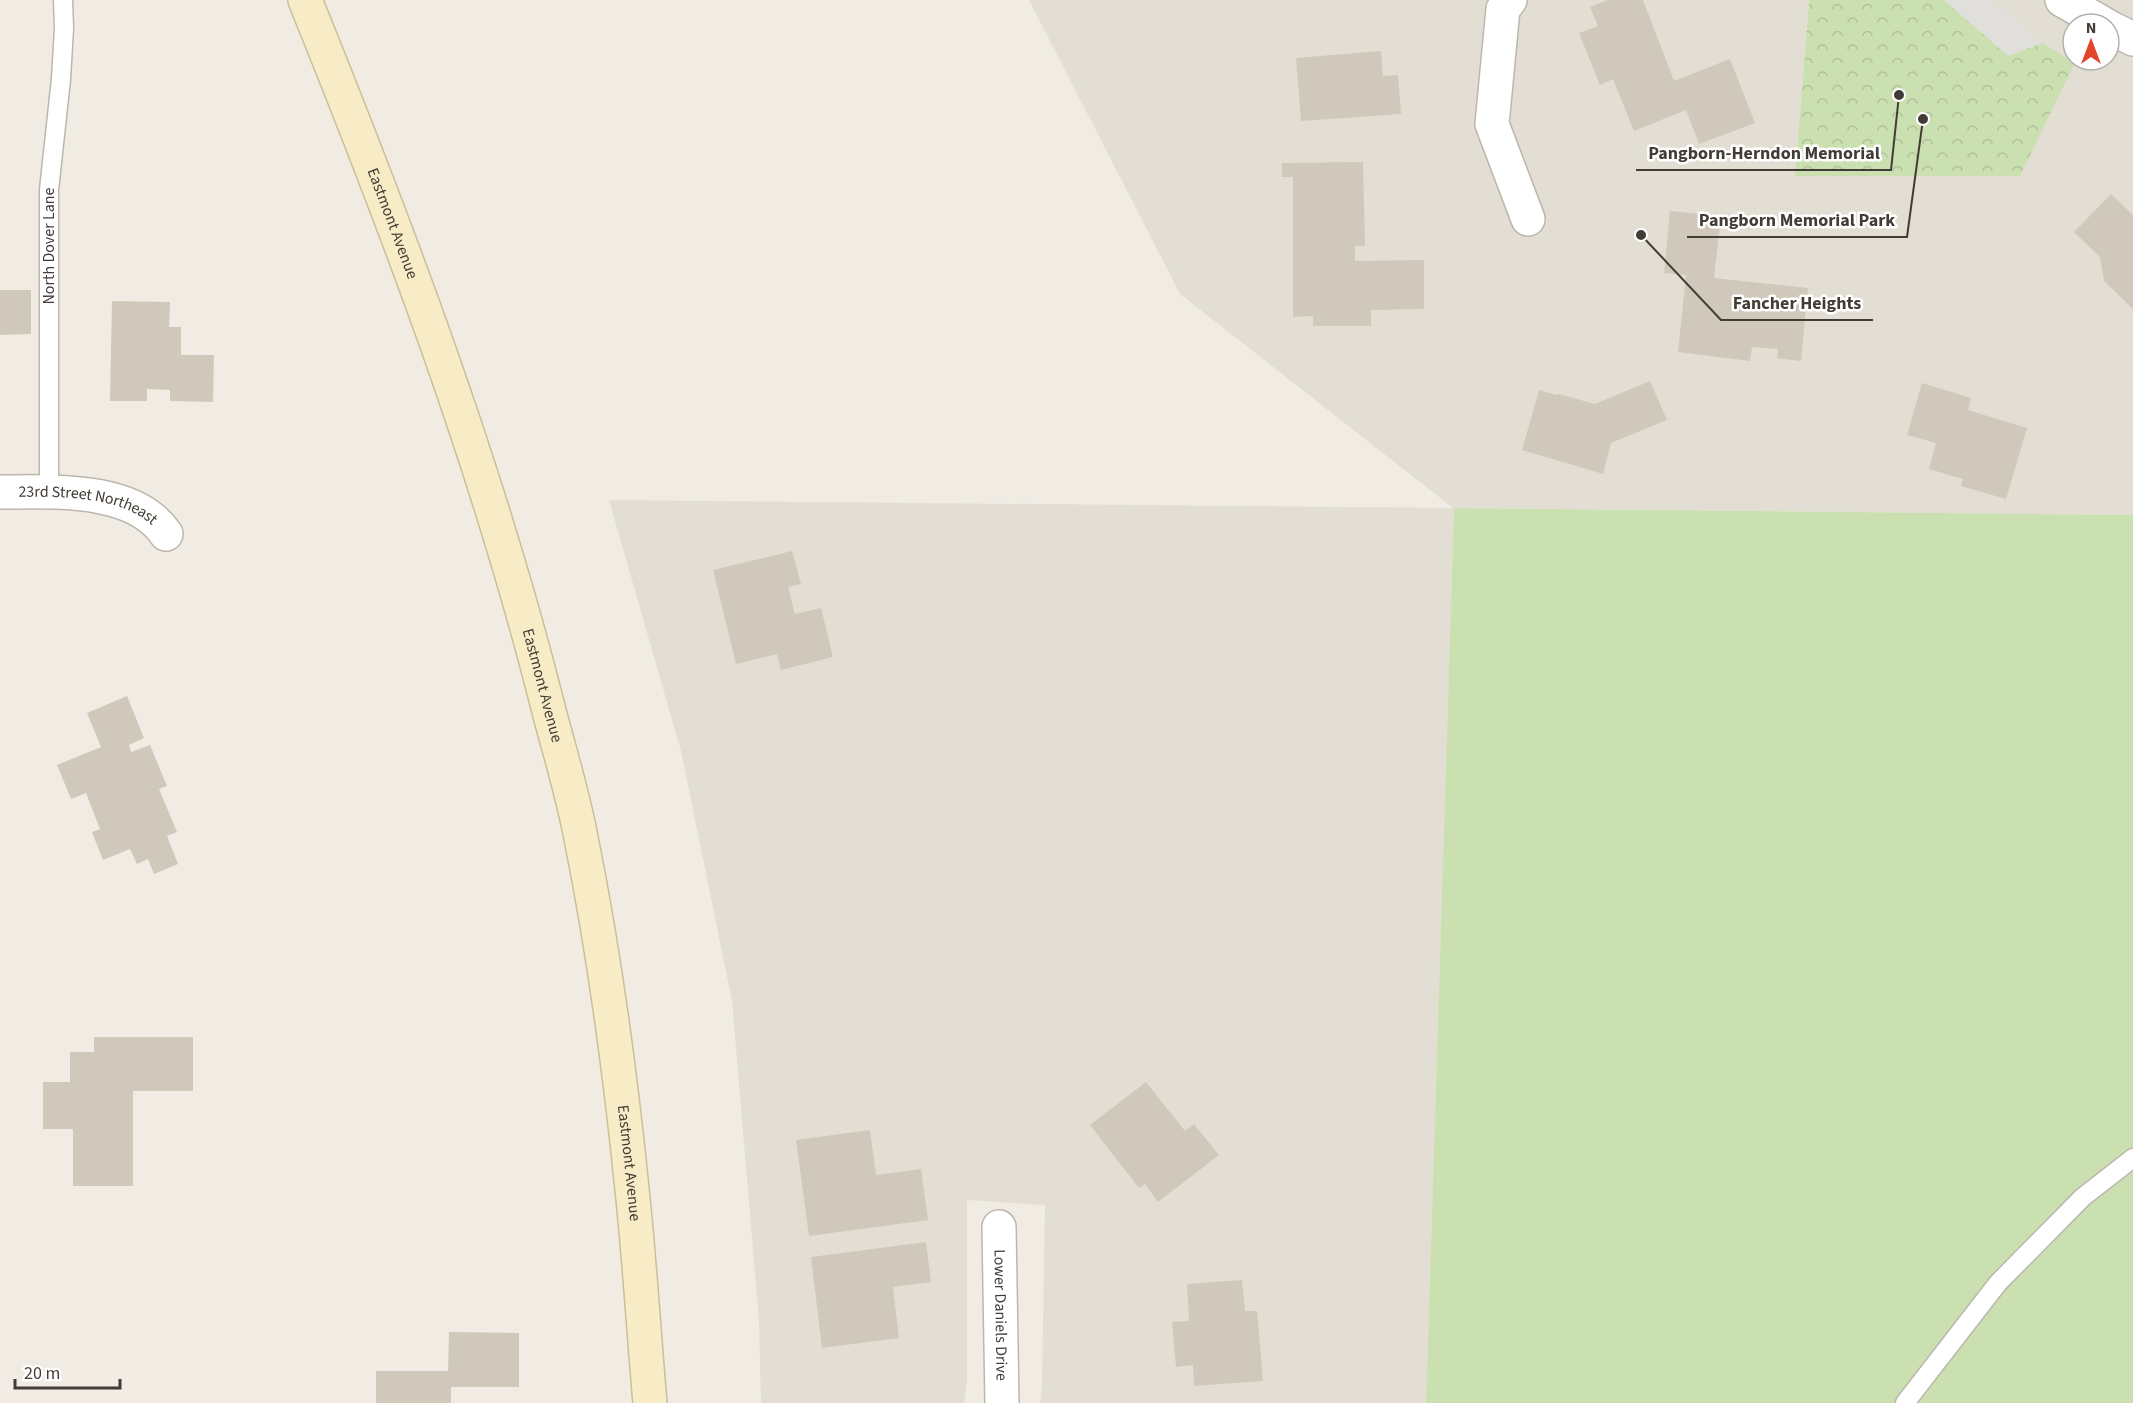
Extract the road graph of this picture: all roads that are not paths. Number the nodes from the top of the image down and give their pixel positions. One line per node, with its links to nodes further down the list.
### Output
1 (63, 0): 8 (lane, North Dover Lane)
2 (305, 0): 12 (main road, Eastmont Avenue)
3 (1510, 0): 6 (street)
4 (2062, 0): 5 (street)
5 (2083, 12)
6 (1528, 219)
7 (0, 492): 8 (street, 23rd Street Northeast)
8 (50, 492): 9 (street, 23rd Street Northeast)
9 (166, 534)
10 (2133, 1158): 14 (lane)
11 (999, 1227): 13 (street, Lower Daniels Drive)
12 (650, 1403)
13 (1002, 1403)
14 (1905, 1403)

